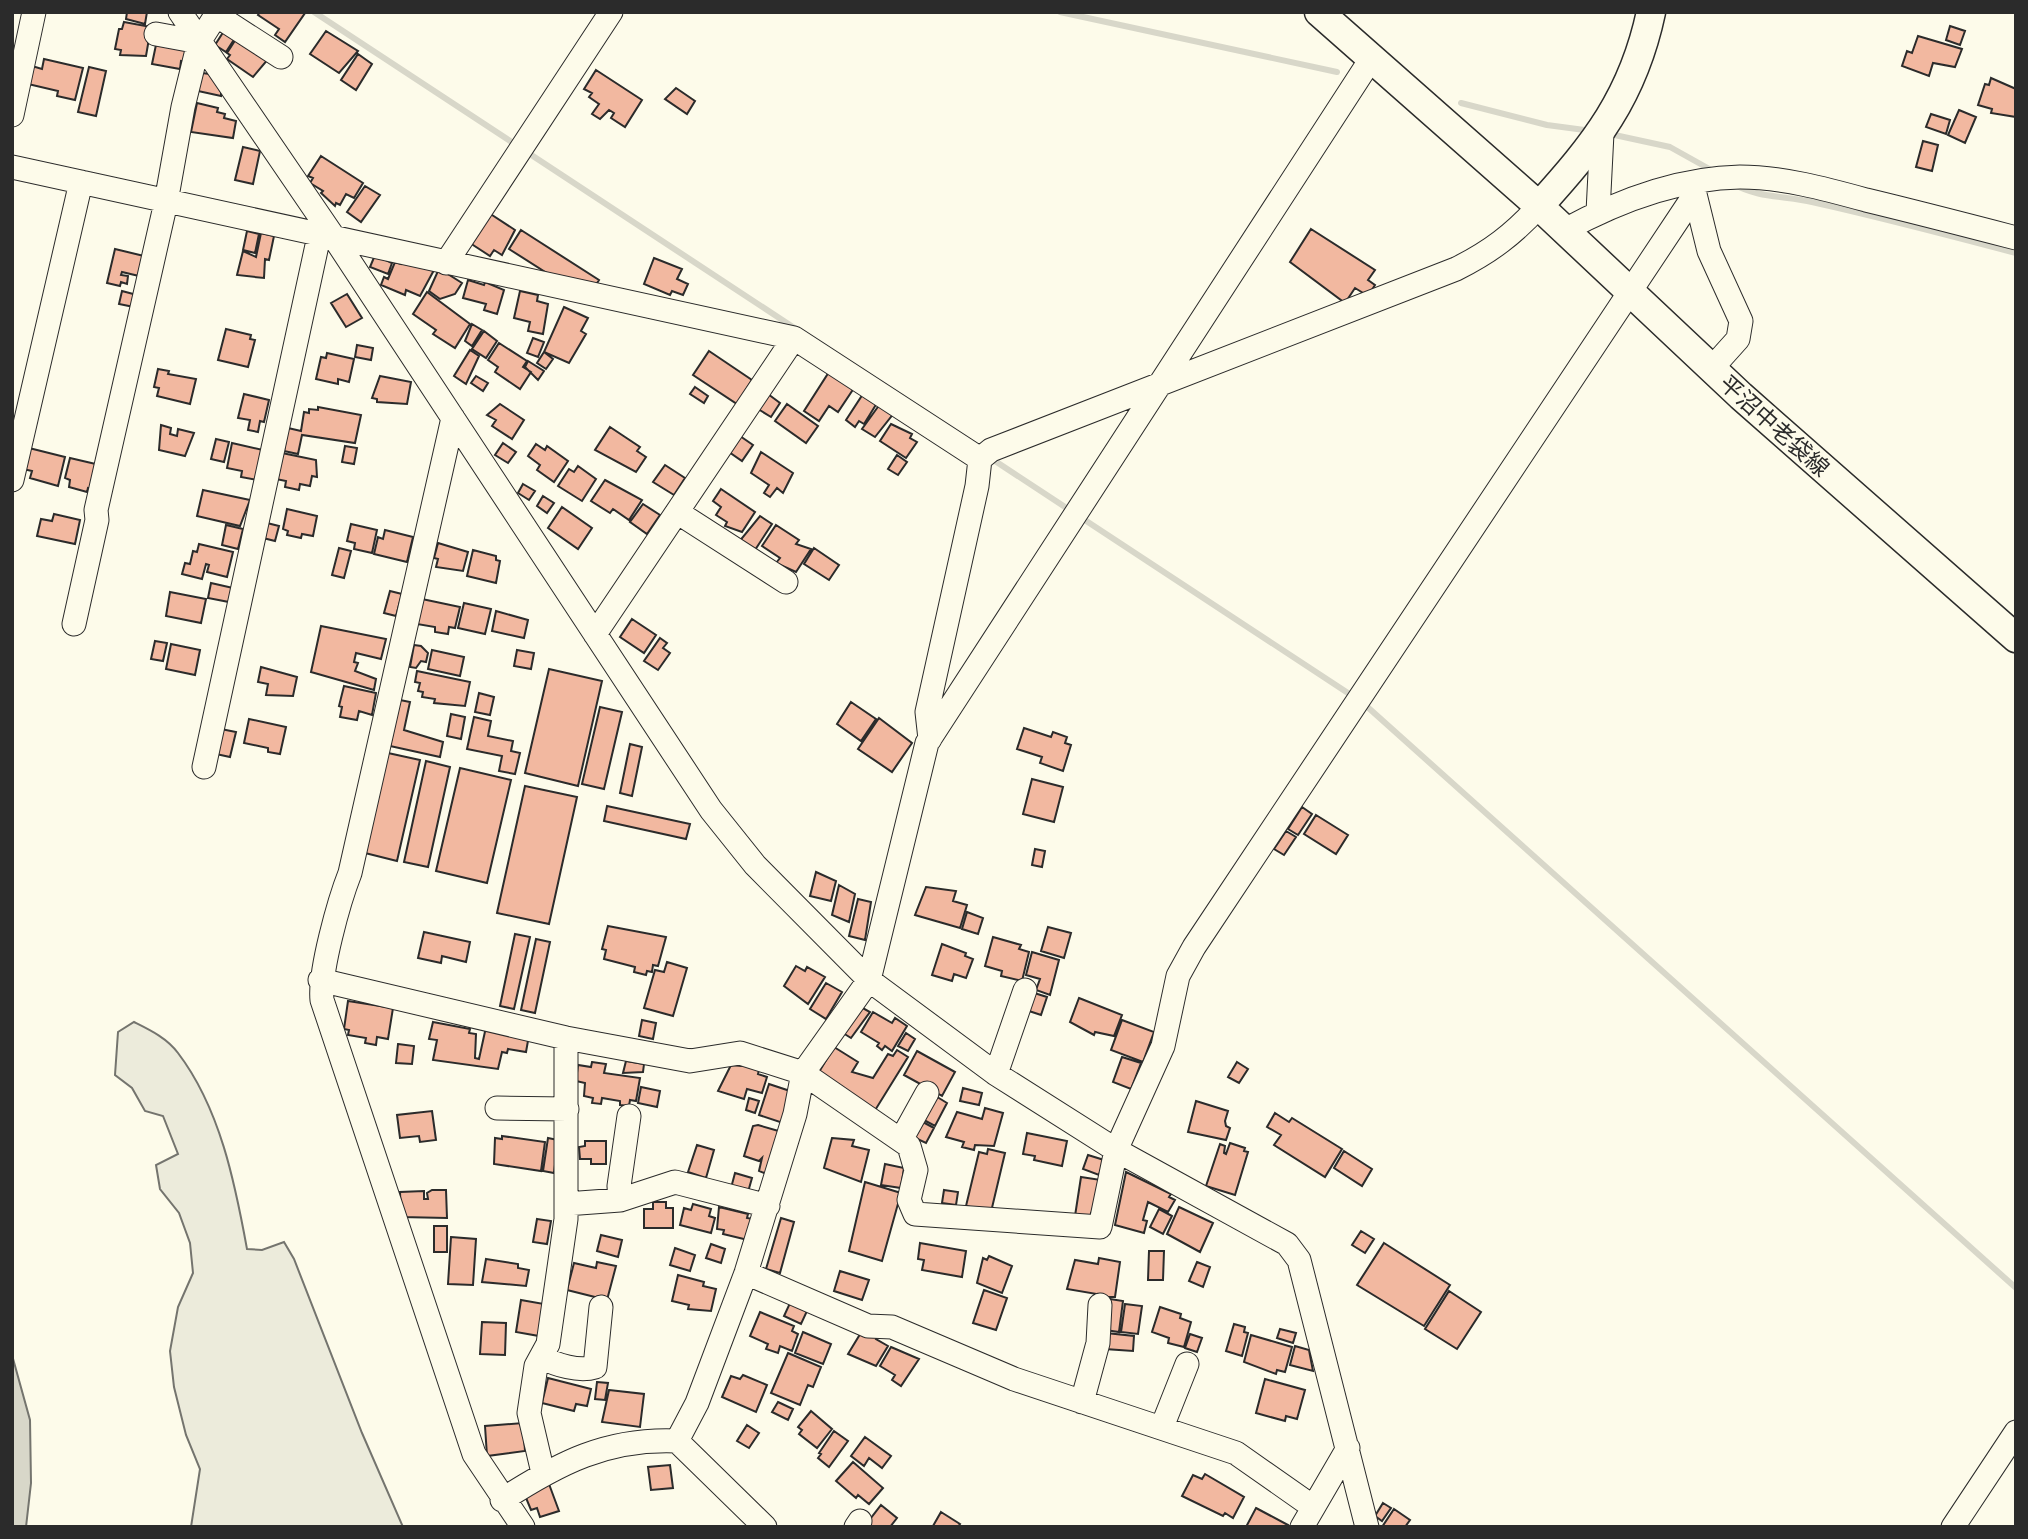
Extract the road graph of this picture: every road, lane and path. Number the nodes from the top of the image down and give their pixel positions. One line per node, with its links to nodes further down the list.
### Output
1 (180, 12): 8 (street)
2 (611, 12): 22 (street)
3 (1319, 12): 10 (main road, 平沼中老袋線)
4 (1651, 12): 12 (main road)
5 (217, 14): 8 (street); 9 (street)
6 (26, 24): 11 (street)
7 (156, 34): 8 (street)
8 (199, 42): 16 (street); 20 (street)
9 (281, 57)
10 (1371, 59): 17 (main road, 平沼中老袋線); 26 (street)
11 (12, 115)
12 (1602, 133): 17 (main road); 18 (street)
13 (12, 167): 14 (street)
14 (81, 182): 16 (street); 29 (street)
15 (1693, 189): 18 (street); 21 (street); 23 (street); 25 (street)
16 (166, 202): 20 (street); 32 (street)
17 (1539, 206): 19 (main road, 平沼中老袋線); 26 (street)
18 (1598, 212): 19 (street)
19 (1563, 231): 23 (main road, 平沼中老袋線)
20 (327, 238): 22 (street); 27 (street); 36 (street)
21 (2016, 238)
22 (446, 263): 24 (street)
23 (1628, 291): 25 (main road, 平沼中老袋線); 48 (street)
24 (794, 338): 28 (street); 30 (street)
25 (1712, 368): 34 (main road, 平沼中老袋線)
26 (1164, 381): 28 (street); 35 (street)
27 (453, 418): 33 (street); 37 (street)
28 (980, 459): 35 (street)
29 (12, 480)
30 (677, 512): 31 (street); 33 (street)
31 (786, 582)
32 (74, 624)
33 (595, 634): 38 (street)
34 (2016, 638)
35 (930, 739): 38 (street)
36 (204, 767)
37 (320, 980): 40 (street); 63 (street)
38 (869, 980): 41 (street); 42 (street)
39 (1025, 990): 42 (street)
40 (566, 1038): 41 (street); 45 (street)
41 (803, 1073): 47 (street); 51 (street)
42 (996, 1073): 48 (street)
43 (927, 1093): 47 (street)
44 (497, 1108): 45 (street)
45 (567, 1109): 50 (street)
46 (629, 1116): 49 (street)
47 (901, 1140): 48 (street)
48 (1116, 1150): 61 (street)
49 (620, 1200): 50 (street); 51 (street)
50 (566, 1204): 55 (street)
51 (768, 1206): 52 (street)
52 (746, 1273): 57 (street); 60 (street)
53 (1100, 1305): 57 (street)
54 (601, 1307): 55 (street)
55 (541, 1357): 62 (street)
56 (1187, 1364): 58 (street)
57 (1082, 1402): 58 (street)
58 (1162, 1427): 64 (street)
59 (2016, 1432): 68 (street)
60 (677, 1441): 62 (street); 66 (street)
61 (1348, 1448): 64 (street); 67 (street)
62 (543, 1474): 63 (street)
63 (502, 1500): 65 (street)
64 (1308, 1517)
65 (523, 1527)
66 (765, 1527)
67 (1367, 1527)
68 (1953, 1527)

